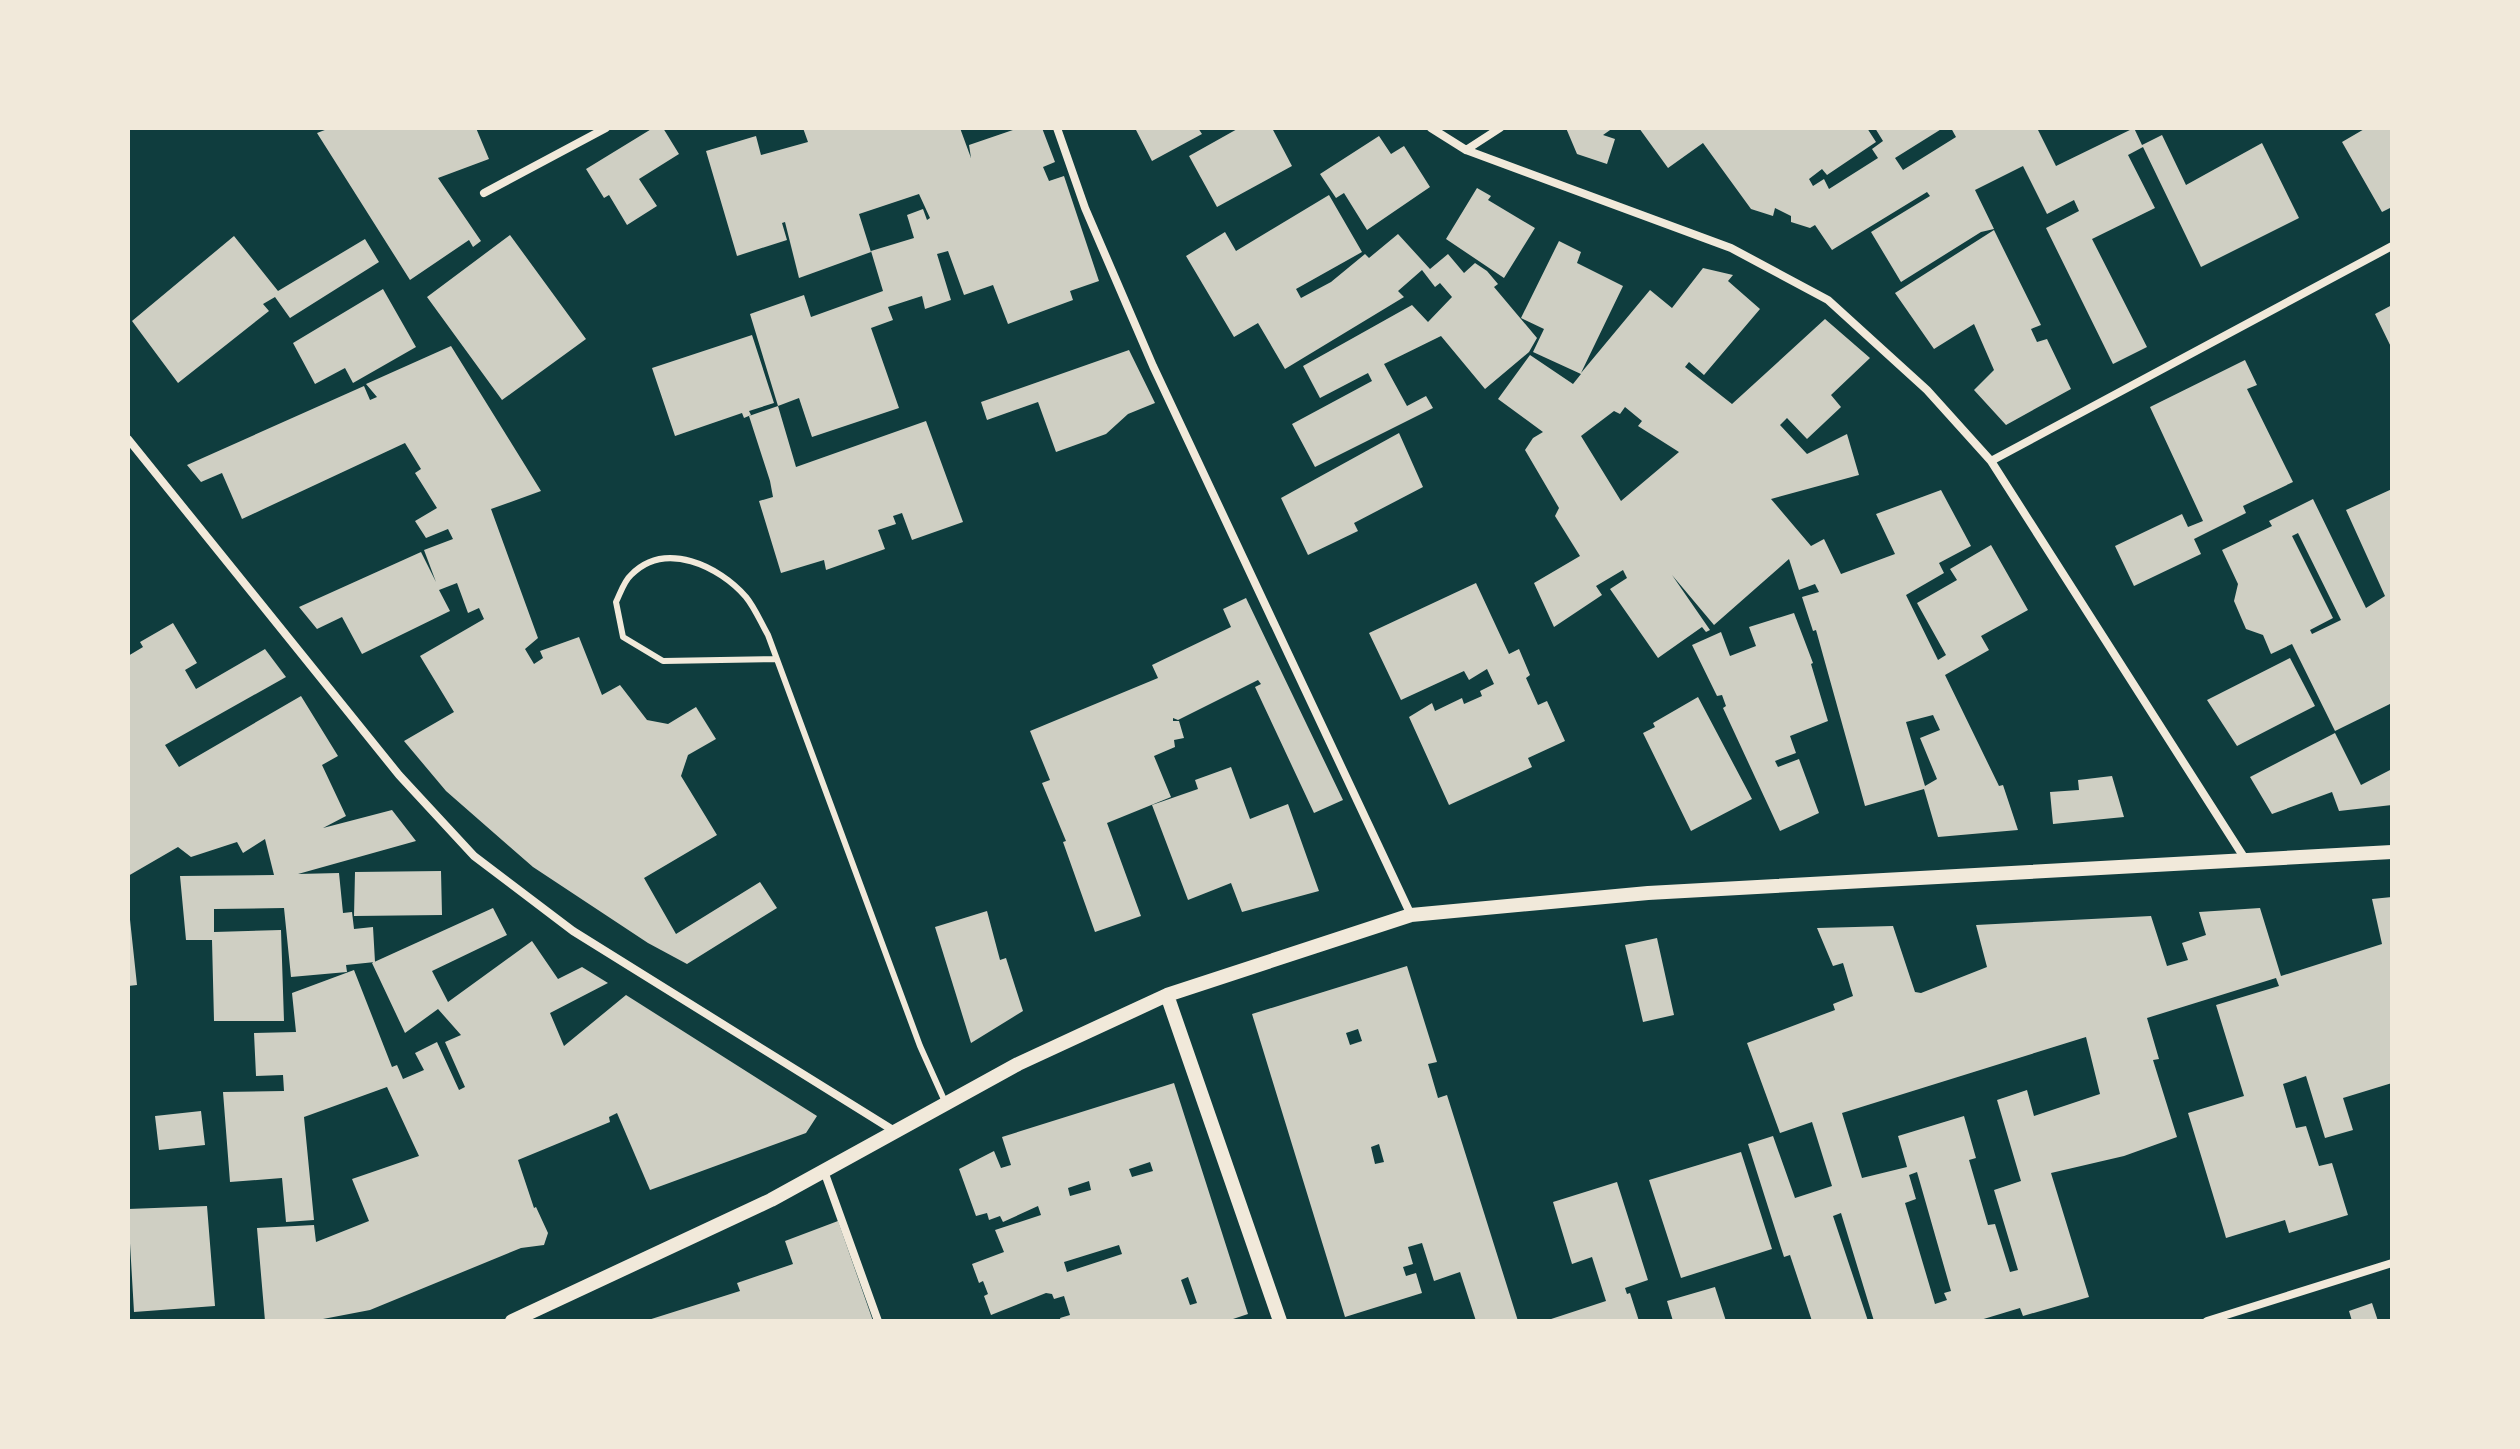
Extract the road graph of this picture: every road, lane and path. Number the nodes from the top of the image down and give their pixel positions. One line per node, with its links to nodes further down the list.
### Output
1 (606, 128): 6 (street)
2 (1057, 128): 13 (street)
3 (1431, 128): 5 (street)
4 (1500, 128): 5 (street)
5 (1466, 150): 9 (street)
6 (484, 193)
7 (2392, 246): 9 (street)
8 (128, 439): 16 (street)
9 (1991, 461): 12 (street)
10 (776, 659): 10 (lane); 15 (lane)
11 (2392, 852): 12 (street)
12 (2248, 863): 13 (street)
13 (1411, 915): 14 (street)
14 (1167, 995): 15 (street); 21 (street)
15 (946, 1104): 16 (street)
16 (896, 1132): 17 (street)
17 (824, 1171): 19 (street); 20 (street)
18 (2392, 1263): 22 (street)
19 (512, 1321)
20 (878, 1321)
21 (1280, 1321)
22 (2207, 1321)

